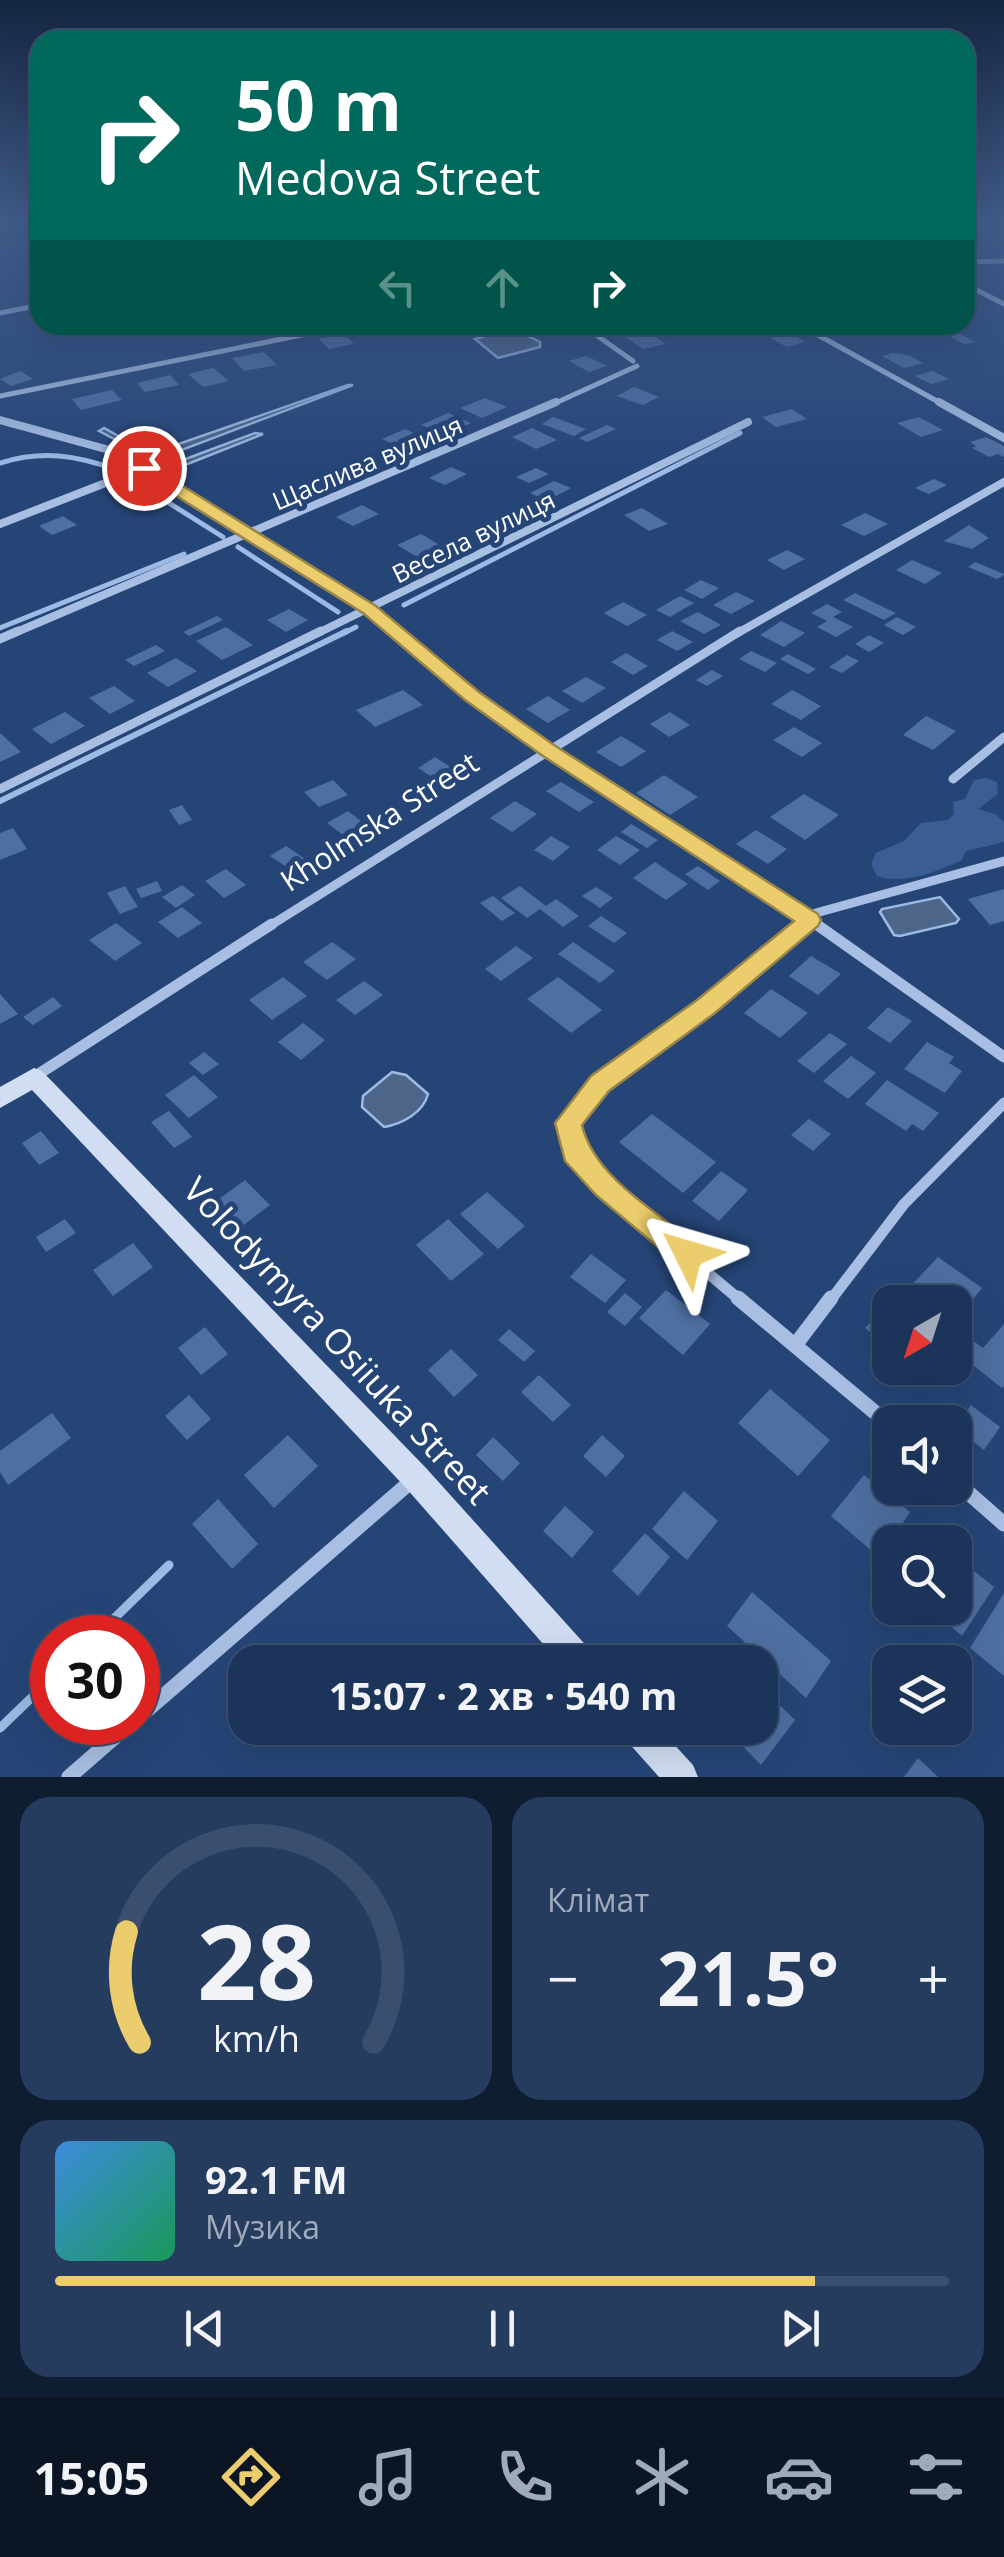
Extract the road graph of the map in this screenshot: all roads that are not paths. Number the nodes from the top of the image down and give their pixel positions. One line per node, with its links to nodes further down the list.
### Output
1 (27, 307): 2 (street)
2 (0, 313)
3 (302, 335): 6 (street)
4 (596, 335): 13 (street, Щаслива вулиця)
5 (818, 335): 9 (street)
6 (0, 396)
7 (0, 420): 10 (street)
8 (748, 422): 14 (street, Весела вулиця)
9 (1004, 438)
10 (144, 468): 12 (street); 13 (street)
11 (1004, 482): 17 (street, Kholmska Street)
12 (0, 524)
13 (251, 533): 14 (street); 15 (street, Щаслива вулиця)
14 (370, 610): 17 (street); 19 (street, Весела вулиця)
15 (0, 639)
16 (1004, 737): 18 (street)
17 (547, 750): 21 (street); 23 (street, Kholmska Street)
18 (953, 779)
19 (0, 790)
20 (1004, 861): 21 (street)
21 (807, 918): 22 (street); 26 (street)
22 (1004, 1057)
23 (34, 1076): 24 (street, Kholmska Street); 28 (street, Volodymyra Osiiuka Street)
24 (0, 1099)
25 (1004, 1103): 26 (street)
26 (796, 1344): 27 (street)
27 (872, 1409)
28 (416, 1478): 31 (street, Volodymyra Osiiuka Street); 32 (street)
29 (972, 1496): 30 (street)
30 (1004, 1524)
31 (565, 1645)
32 (160, 1698)
33 (106, 1745): 35 (street)
34 (653, 1745): 36 (street)
35 (69, 1777)
36 (682, 1777)

